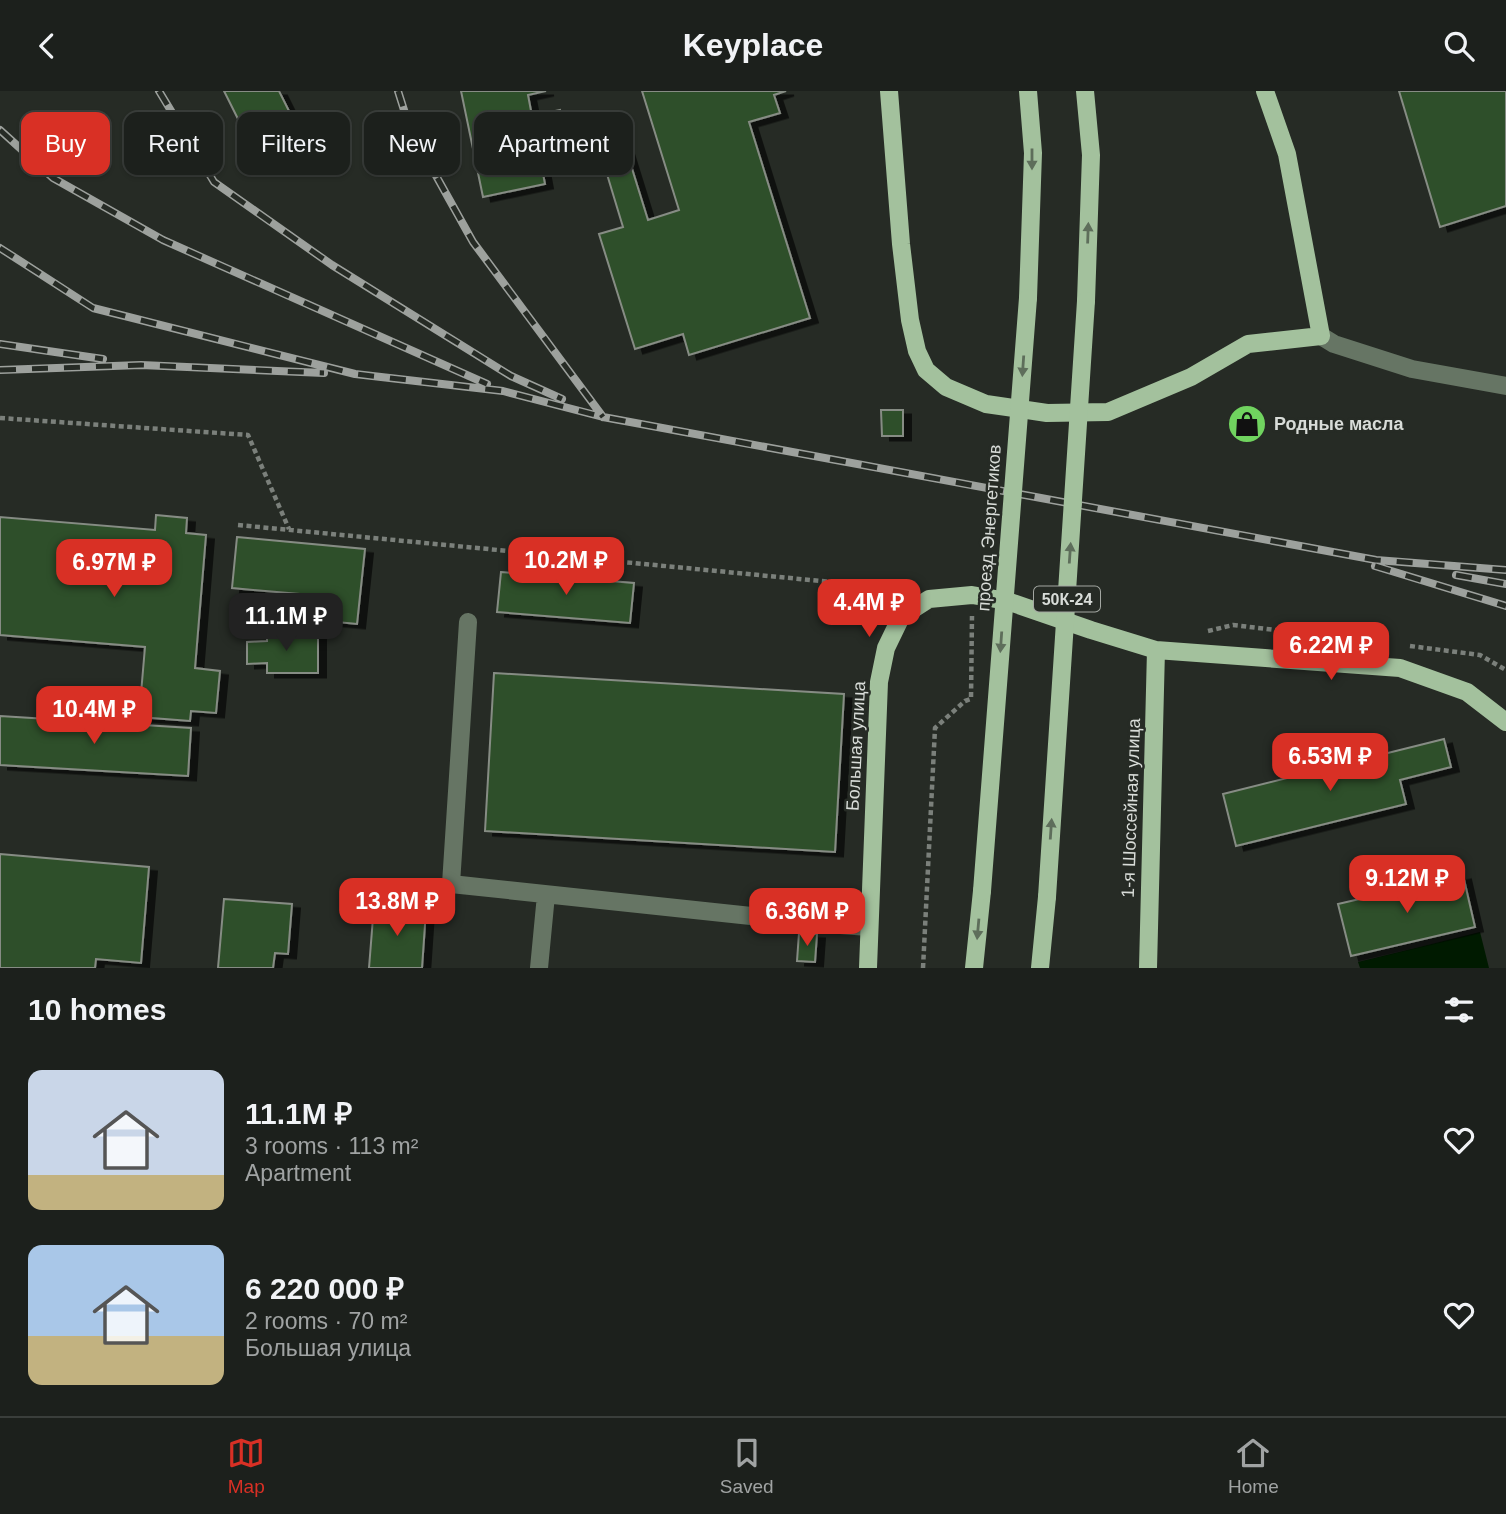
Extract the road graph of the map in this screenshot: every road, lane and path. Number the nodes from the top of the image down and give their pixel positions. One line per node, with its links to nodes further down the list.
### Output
1 (889, 91): 5 (main road)
2 (1028, 91): 20 (main road, проезд Энергетиков, one-way to 20, bridge)
3 (1086, 91): 21 (main road, 50К-24, one-way to 3, bridge)
4 (1265, 91): 5 (main road)
5 (1321, 336): 6 (street)
6 (1506, 386)
7 (0, 418): 9 (path)
8 (238, 525): 9 (path)
9 (289, 530): 10 (path)
10 (909, 589)
11 (972, 595): 13 (main road, Большая улица); 16 (main road, Большая улица); 19 (path)
12 (468, 622): 15 (street)
13 (1156, 650): 14 (main road, Большая улица); 22 (main road, 1-я Шоссейная улица)
14 (1506, 722)
15 (547, 895): 16 (street); 17 (street)
16 (869, 927): 18 (main road, Большая улица)
17 (540, 968)
18 (868, 968)
19 (923, 968)
20 (974, 968)
21 (1040, 968)
22 (1148, 968)

